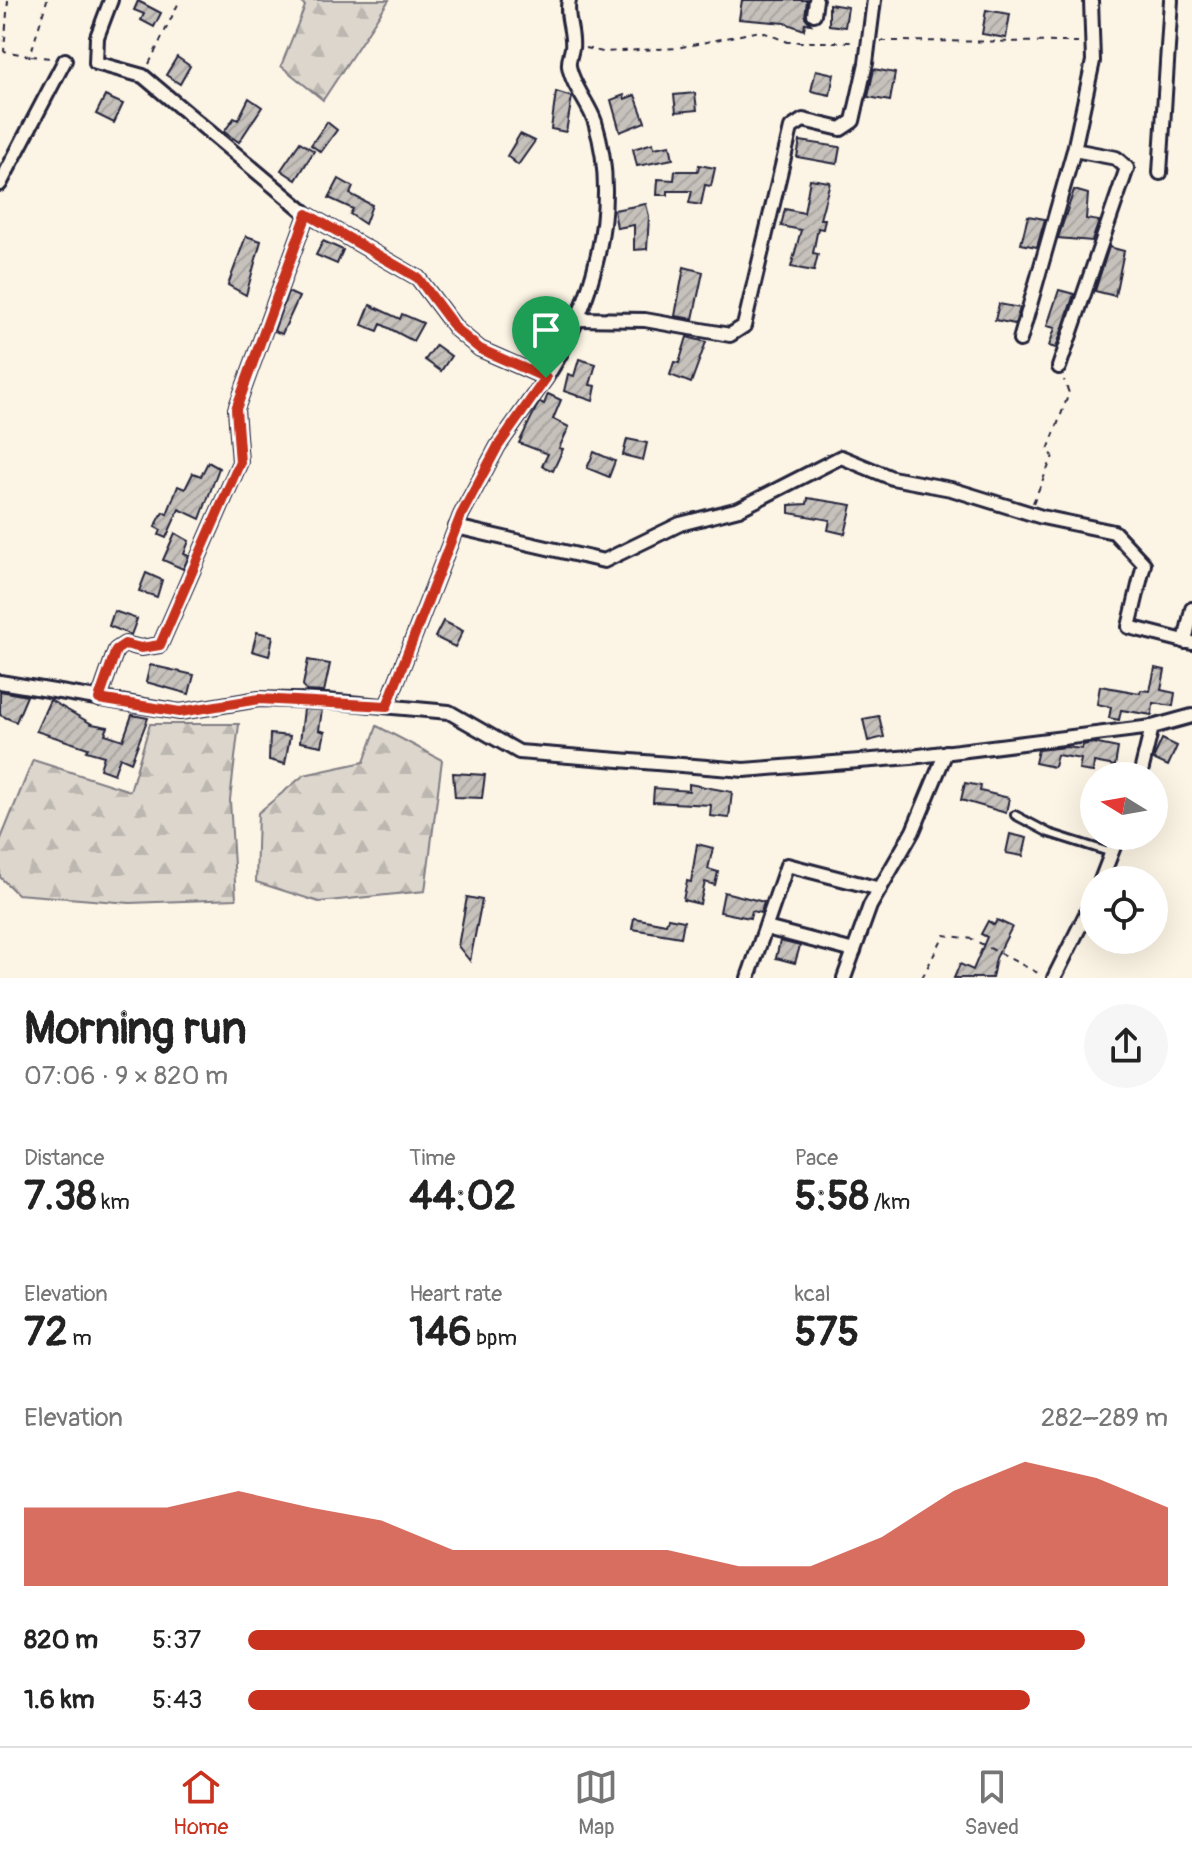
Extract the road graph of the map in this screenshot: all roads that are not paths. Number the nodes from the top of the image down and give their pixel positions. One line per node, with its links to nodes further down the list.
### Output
1 (111, 0): 12 (street)
2 (569, 0): 13 (street)
3 (816, 0): 7 (street)
4 (874, 0): 13 (street)
5 (1091, 0): 9 (street)
6 (1171, 0): 10 (street)
7 (814, 14)
8 (65, 60): 11 (street)
9 (1074, 150): 14 (street); 15 (street)
10 (1160, 173)
11 (0, 184)
12 (307, 214): 16 (street); 21 (street)
13 (577, 319): 16 (street)
14 (1020, 340)
15 (1059, 367)
16 (546, 378): 17 (street)
17 (456, 527): 19 (street); 22 (street)
18 (1192, 609): 19 (street)
19 (1188, 643)
20 (0, 682): 21 (street)
21 (99, 699): 22 (street)
22 (387, 706): 25 (street)
23 (1192, 716): 24 (street)
24 (1152, 727): 25 (street); 26 (street)
25 (946, 752): 31 (street)
26 (1143, 762)
27 (1015, 815): 29 (lane)
28 (1113, 850): 29 (street)
29 (1112, 853): 30 (street)
30 (1107, 866)
31 (880, 889): 33 (street); 34 (street)
32 (1080, 926): 37 (street)
33 (766, 928): 34 (street); 35 (street)
34 (854, 951): 36 (street)
35 (748, 978)
36 (844, 978)
37 (1054, 978)

